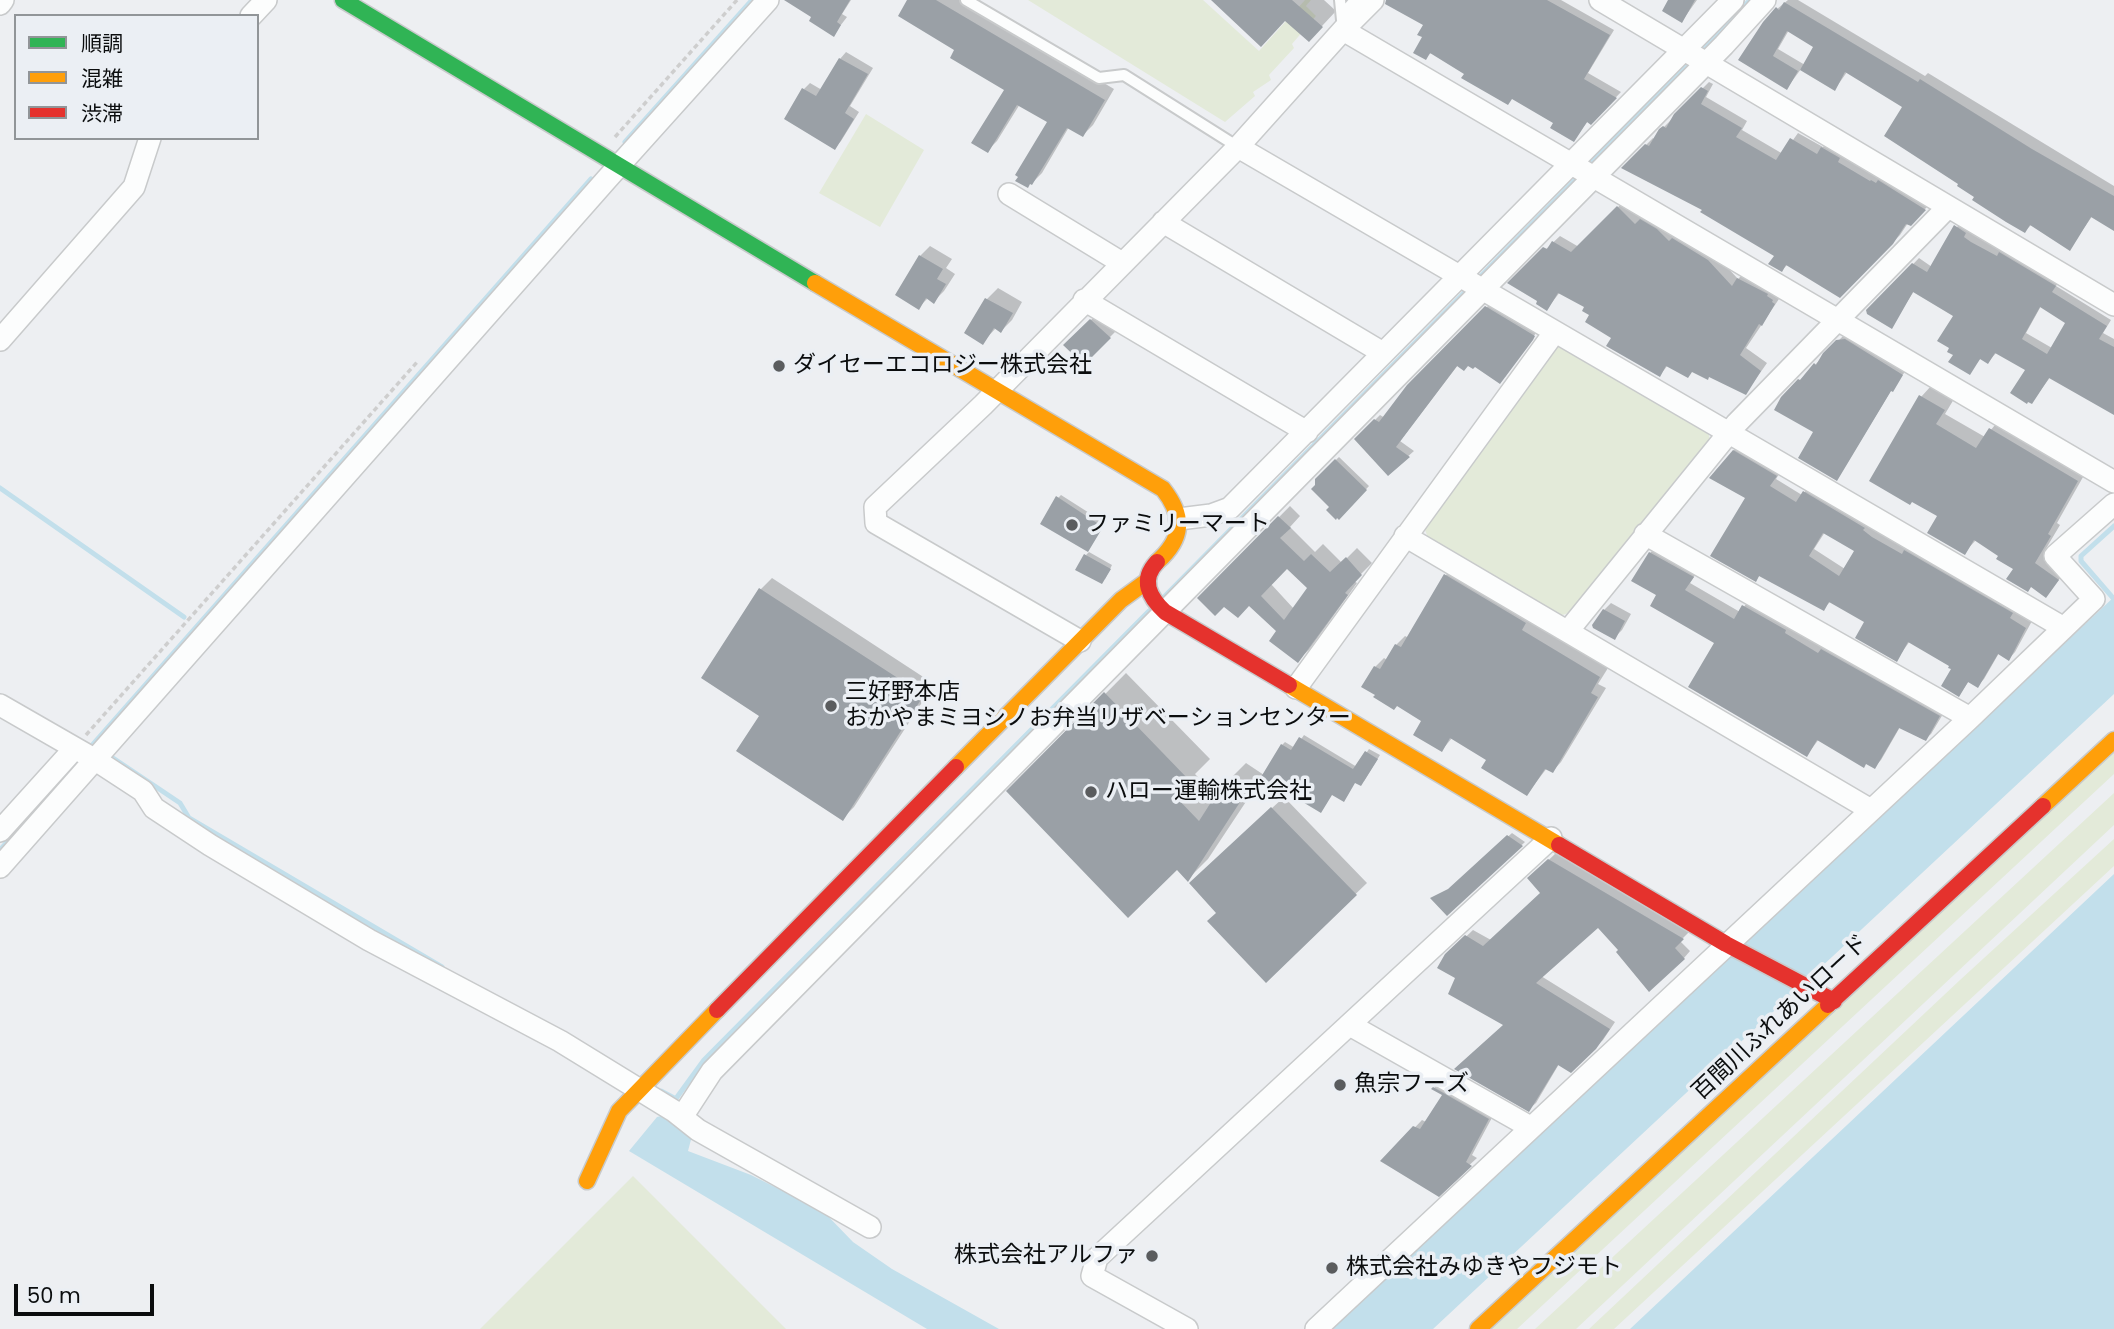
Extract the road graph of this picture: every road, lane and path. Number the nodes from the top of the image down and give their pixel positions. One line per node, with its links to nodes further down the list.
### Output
1 (266, 0): 12 (street)
2 (343, 0): 18 (street)
3 (737, 0): 16 (path)
4 (768, 0): 18 (street)
5 (966, 0): 17 (lane)
6 (1340, 0): 13 (lane)
7 (1355, 0): 13 (lane)
8 (1373, 0): 13 (street)
9 (1600, 0): 14 (street)
10 (1733, 0): 14 (street)
11 (1765, 0): 14 (street)
12 (253, 14)
13 (1342, 22): 17 (street); 19 (street)
14 (1695, 57): 19 (street); 21 (street)
15 (149, 140): 29 (street)
16 (611, 142)
17 (1238, 147): 22 (street); 24 (street)
18 (618, 167): 32 (street); 49 (street)
19 (1584, 171): 24 (street); 27 (street)
20 (1009, 194): 23 (street)
21 (1948, 207): 26 (street); 27 (street)
22 (1163, 222): 23 (street); 30 (street)
23 (1122, 263): 25 (street)
24 (1472, 284): 28 (street); 30 (street); 41 (street)
25 (1084, 300): 32 (street); 33 (street)
26 (2114, 305)
27 (1838, 319): 34 (street); 35 (street)
28 (1554, 333): 34 (street); 39 (street)
29 (0, 340)
30 (1383, 354): 33 (street)
31 (423, 355): 49 (path)
32 (996, 390): 37 (street); 44 (street)
33 (1307, 432): 37 (street)
34 (1729, 433): 38 (street); 42 (street)
35 (2114, 482)
36 (2114, 504): 42 (street)
37 (1179, 519): 40 (street)
38 (1646, 534): 43 (street); 47 (street)
39 (1405, 536): 43 (street); 45 (street)
40 (1147, 581): 41 (street); 44 (street)
41 (1160, 608): 45 (street); 58 (street)
42 (2064, 628): 47 (street)
43 (1568, 631): 50 (street)
44 (1080, 641): 57 (street)
45 (1296, 688): 52 (street)
46 (0, 705): 49 (street)
47 (1970, 718): 50 (street)
48 (2114, 740): 55 (street, 百間川ふれあいロード)
49 (84, 754): 51 (street); 53 (street); 57 (street)
50 (1871, 810): 54 (street)
51 (0, 831)
52 (1551, 838): 54 (street); 56 (street)
53 (0, 867)
54 (1733, 947): 55 (street); 59 (street)
55 (1834, 1001): 64 (street, 百間川ふれあいロード)
56 (1350, 1025): 59 (street); 62 (street)
57 (639, 1089): 58 (street); 60 (street)
58 (674, 1111): 61 (street)
59 (1530, 1127): 63 (street)
60 (587, 1181)
61 (870, 1227)
62 (1187, 1329)
63 (1316, 1329)
64 (1478, 1329)

